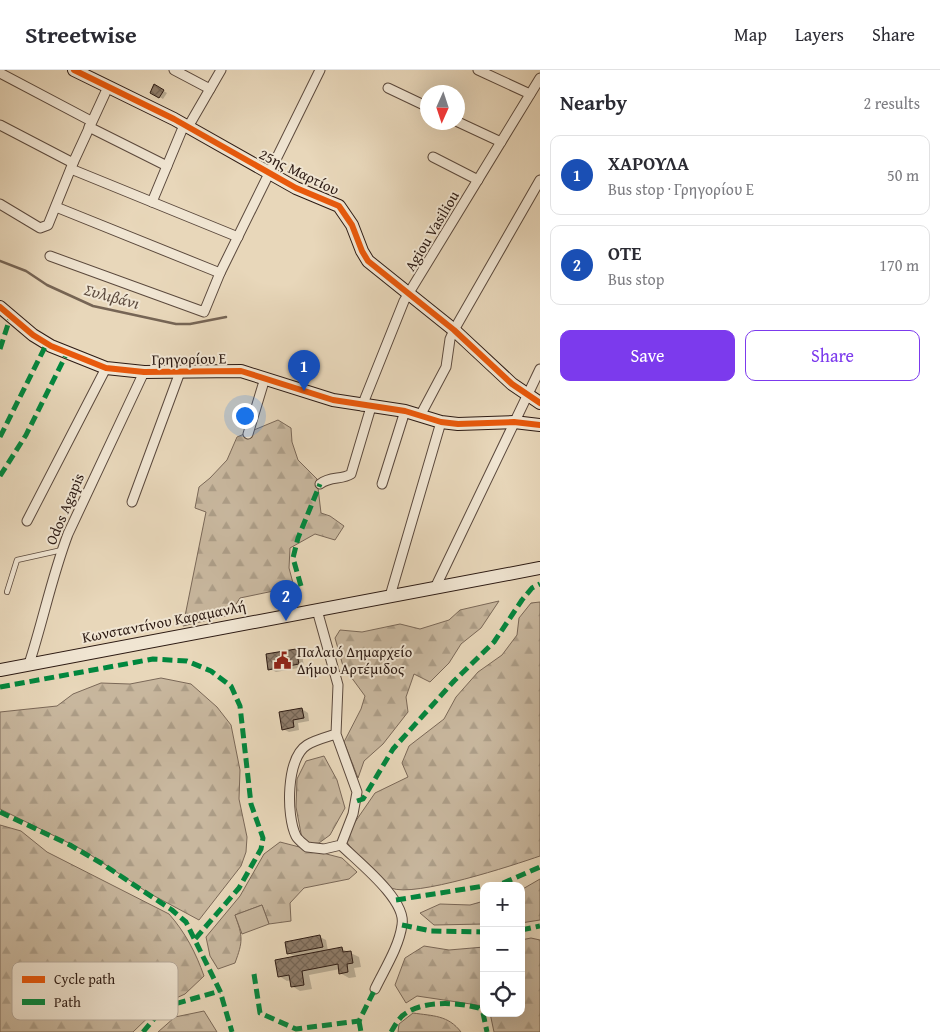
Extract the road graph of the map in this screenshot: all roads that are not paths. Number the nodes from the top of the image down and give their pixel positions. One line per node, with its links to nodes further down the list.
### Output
1 (74, 70): 8 (street, 25ης Μαρτίου)
2 (174, 70): 10 (street)
3 (221, 70): 10 (street)
4 (320, 70): 21 (street)
5 (478, 70): 11 (street)
6 (0, 73): 13 (street)
7 (540, 78): 11 (street, Agiou Vasiliou)
8 (108, 87): 13 (street); 16 (street, 25ης Μαρτίου)
9 (388, 88): 12 (street)
10 (210, 89): 16 (street)
11 (530, 94): 17 (street, Agiou Vasiliou)
12 (420, 103)
13 (90, 124): 19 (street); 20 (street)
14 (0, 125): 19 (street)
15 (465, 125): 17 (street)
16 (186, 126): 20 (street); 21 (street, 25ης Μαρτίου)
17 (501, 142): 22 (street, Agiou Vasiliou)
18 (433, 157): 22 (street)
19 (72, 166): 24 (street); 26 (street)
20 (167, 166): 24 (street)
21 (270, 173): 27 (street); 30 (street, 25ης Μαρτίου)
22 (478, 180): 30 (street, Agiou Vasiliou)
23 (540, 180): 32 (street)
24 (152, 202): 27 (street)
25 (0, 204): 26 (street)
26 (56, 207): 29 (street)
27 (238, 238): 29 (street)
28 (50, 256): 29 (street)
29 (220, 273)
30 (408, 294): 32 (street, 25ης Μαρτίου); 40 (street, Agiou Vasiliou)
31 (0, 307): 33 (street, Γρηγορίου Ε)
32 (454, 330): 38 (street, 25ης Μαρτίου); 42 (street)
33 (106, 368): 35 (street, Γρηγορίου Ε); 50 (street)
34 (540, 369): 38 (street)
35 (144, 372): 36 (street, Γρηγορίου Ε); 51 (street, Odos Agapis)
36 (180, 372): 37 (street, Γρηγορίου Ε); 49 (street)
37 (265, 378): 40 (street, Γρηγορίου Ε); 46 (street)
38 (527, 395): 39 (street, 25ης Μαρτίου); 44 (street)
39 (540, 403)
40 (367, 406): 41 (street, Γρηγορίου Ε); 47 (street, Agiou Vasiliou)
41 (405, 412): 42 (street, Γρηγορίου Ε); 48 (street)
42 (420, 416): 43 (street, Γρηγορίου Ε)
43 (442, 422): 44 (street, Γρηγορίου Ε); 55 (street)
44 (514, 422): 45 (street, Γρηγορίου Ε); 53 (street)
45 (540, 425)
46 (248, 434)
47 (320, 484)
48 (382, 484)
49 (132, 502)
50 (27, 521)
51 (62, 550): 54 (lane); 57 (street, Odos Agapis)
52 (540, 568): 53 (street, Κωνσταντίνου Καραμανλή)
53 (435, 588): 55 (street, Κωνσταντίνου Καραμανλή)
54 (7, 592)
55 (390, 596): 56 (street, Κωνσταντίνου Καραμανλή)
56 (316, 610): 57 (street, Κωνσταντίνου Καραμανλή); 59 (street)
57 (29, 664): 58 (street, Κωνσταντίνου Καραμανλή)
58 (0, 670)
59 (336, 734): 60 (street); 60 (street)
60 (341, 845): 61 (street)
61 (375, 989)

